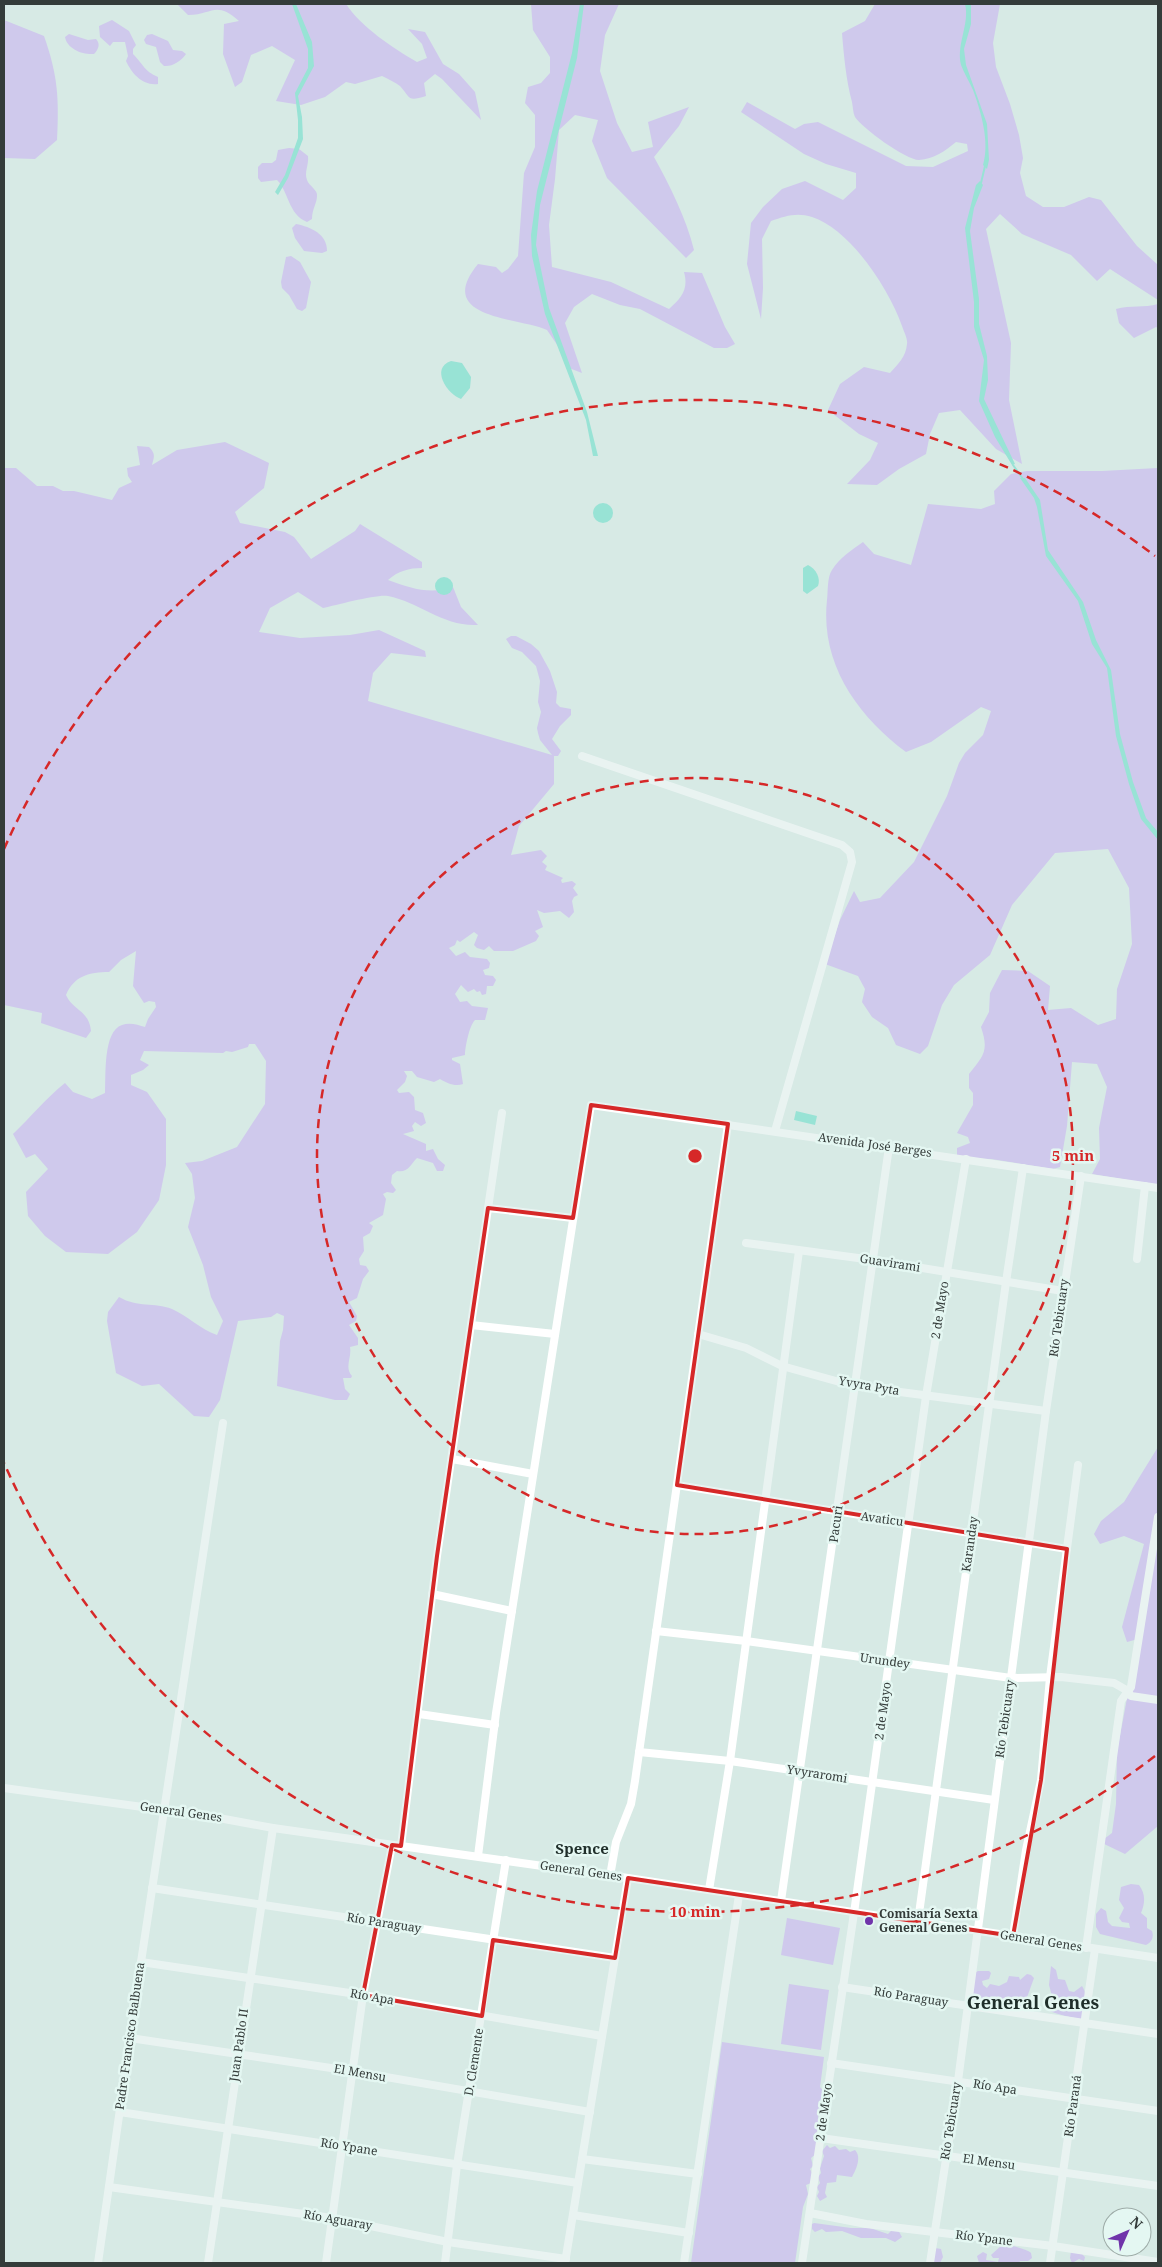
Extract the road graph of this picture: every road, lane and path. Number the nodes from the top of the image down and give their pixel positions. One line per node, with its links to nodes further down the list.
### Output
1 (582, 756): 4 (street)
2 (502, 1113): 11 (street)
3 (728, 1124): 4 (street, Avenida José Berges); 12 (street, Avenida José Berges); 22 (street)
4 (775, 1131): 5 (street, Avenida José Berges)
5 (889, 1147): 6 (street, Avenida José Berges); 16 (street, Pacuri)
6 (966, 1159): 7 (street, Avenida José Berges); 17 (street, 2 de Mayo)
7 (1023, 1168): 8 (street, Avenida José Berges); 18 (street, Karanday)
8 (1081, 1176): 9 (street, Avenida José Berges); 19 (street, Río Tebicuary)
9 (1145, 1186): 10 (street, Avenida José Berges); 15 (street)
10 (1158, 1188)
11 (488, 1208): 12 (street); 20 (street)
12 (573, 1218): 21 (street)
13 (746, 1243): 14 (street, Guavirami)
14 (800, 1250): 16 (street, Guavirami); 23 (street)
15 (1137, 1259)
16 (873, 1260): 17 (street, Guavirami); 24 (street, Pacuri)
17 (946, 1272): 18 (street, Guavirami); 25 (street, 2 de Mayo)
18 (1006, 1282): 19 (street, Guavirami); 26 (street, Karanday)
19 (1063, 1291): 27 (street, Río Tebicuary)
20 (471, 1325): 21 (street); 29 (street)
21 (555, 1334): 31 (street)
22 (698, 1334): 23 (street, Yvyra Pyta); 32 (street)
23 (782, 1366): 24 (street, Yvyra Pyta); 33 (street)
24 (854, 1386): 25 (street, Yvyra Pyta); 34 (street, Pacuri)
25 (926, 1396): 26 (street, Yvyra Pyta); 36 (street, 2 de Mayo)
26 (989, 1404): 27 (street, Yvyra Pyta); 37 (street, Karanday)
27 (1046, 1410): 38 (street, Río Tebicuary)
28 (223, 1423): 61 (street, Padre Francisco Balbuena)
29 (452, 1459): 31 (street); 41 (street)
30 (1078, 1465): 39 (street)
31 (533, 1474): 42 (street)
32 (677, 1485): 33 (street, Avaticu); 43 (street)
33 (765, 1500): 34 (street, Avaticu); 44 (street)
34 (837, 1513): 36 (street, Avaticu); 45 (street, Pacuri)
35 (1158, 1517): 40 (street)
36 (909, 1523): 37 (street, Avaticu); 46 (street, 2 de Mayo)
37 (972, 1533): 38 (street, Avaticu); 47 (street, Karanday)
38 (1029, 1542): 39 (street, Avaticu); 49 (street, Río Tebicuary)
39 (1067, 1550): 48 (street)
40 (1155, 1556): 50 (street)
41 (432, 1594): 42 (street); 52 (street)
42 (512, 1611): 53 (street)
43 (656, 1631): 44 (street, Urundey); 54 (street)
44 (746, 1641): 45 (street, Urundey); 55 (street)
45 (818, 1651): 46 (street, Urundey); 56 (street, Pacuri)
46 (890, 1662): 47 (street, Urundey); 57 (street, 2 de Mayo)
47 (952, 1670): 49 (street, Urundey); 59 (street, Karanday)
48 (1050, 1677): 49 (street, Urundey); 50 (street, Urundey); 78 (street)
49 (1011, 1678): 60 (street, Río Tebicuary)
50 (1128, 1691): 51 (street); 80 (street)
51 (1158, 1700)
52 (419, 1714): 53 (street); 64 (street)
53 (495, 1725): 65 (street)
54 (639, 1752): 55 (street, Yvyraromi); 67 (street)
55 (730, 1761): 56 (street, Yvyraromi); 70 (street)
56 (801, 1771): 57 (street, Yvyraromi); 72 (street, Pacuri)
57 (872, 1782): 59 (street, Yvyraromi); 74 (street, 2 de Mayo)
58 (4, 1788): 61 (street, General Genes)
59 (937, 1791): 60 (street, Yvyraromi); 75 (street, Karanday)
60 (994, 1800): 77 (street, Río Tebicuary)
61 (165, 1810): 62 (street, General Genes); 69 (street, Padre Francisco Balbuena)
62 (273, 1828): 63 (street, General Genes); 73 (street, Juan Pablo II)
63 (392, 1844): 64 (street, General Genes); 76 (street)
64 (401, 1846): 65 (street, General Genes)
65 (478, 1856): 66 (street, General Genes)
66 (506, 1860): 67 (street, General Genes); 79 (street, D. Clemente)
67 (610, 1876): 68 (street, General Genes)
68 (628, 1878): 70 (street, General Genes); 82 (street)
69 (152, 1888): 73 (street, Río Paraguay); 84 (street, Padre Francisco Balbuena)
70 (709, 1890): 71 (street, General Genes)
71 (739, 1895): 72 (street, General Genes); 110 (street)
72 (782, 1901): 74 (street, General Genes)
73 (261, 1904): 76 (street, Río Paraguay); 85 (street, Juan Pablo II)
74 (854, 1913): 75 (street, General Genes); 86 (street, 2 de Mayo)
75 (918, 1921): 77 (street, General Genes)
76 (377, 1922): 79 (street, Río Paraguay); 87 (street)
77 (978, 1931): 78 (street, General Genes); 88 (street, Río Tebicuary)
78 (1013, 1936): 80 (street, General Genes)
79 (493, 1940): 82 (street, Río Paraguay); 89 (street, D. Clemente)
80 (1086, 1948): 81 (street, General Genes)
81 (1095, 1949): 83 (street, General Genes); 90 (street, Río Paraná)
82 (615, 1958): 92 (street)
83 (1158, 1958)
84 (141, 1962): 85 (street, Río Apa); 93 (street, Padre Francisco Balbuena)
85 (250, 1977): 87 (street, Río Apa); 94 (street, Juan Pablo II)
86 (842, 1987): 88 (street, Río Paraguay); 95 (street, 2 de Mayo)
87 (363, 1995): 89 (street, Río Apa); 96 (street)
88 (968, 2006): 90 (street, Río Paraguay); 97 (street, Río Tebicuary)
89 (482, 2016): 92 (street, Río Apa); 98 (street, D. Clemente)
90 (1083, 2024): 91 (street, Río Paraguay); 99 (street, Río Paraná)
91 (1158, 2034)
92 (602, 2036): 102 (street)
93 (130, 2038): 94 (street, El Mensu); 101 (street, Padre Francisco Balbuena)
94 (238, 2054): 96 (street, El Mensu); 103 (street, Juan Pablo II)
95 (831, 2064): 97 (street, Río Apa); 104 (street, 2 de Mayo)
96 (351, 2071): 98 (street, El Mensu); 105 (street)
97 (958, 2081): 99 (street, Río Apa); 106 (street, Río Tebicuary)
98 (470, 2092): 102 (street, El Mensu); 108 (street, D. Clemente)
99 (1074, 2099): 100 (street, Río Apa); 109 (street, Río Paraná)
100 (1158, 2111)
101 (120, 2112): 103 (street, Río Ypane); 112 (street, Padre Francisco Balbuena)
102 (590, 2112): 107 (street)
103 (227, 2128): 105 (street, Río Ypane); 114 (street, Juan Pablo II)
104 (821, 2138): 106 (street, El Mensu); 115 (street, 2 de Mayo)
105 (341, 2146): 108 (street, Río Ypane); 117 (street)
106 (946, 2156): 109 (street, El Mensu); 118 (street, Río Tebicuary)
107 (582, 2158): 110 (street); 111 (street)
108 (457, 2165): 111 (street, Río Ypane); 120 (street, D. Clemente)
109 (1064, 2173): 113 (street, El Mensu); 121 (street, Río Paraná)
110 (698, 2174): 119 (street)
111 (578, 2183): 116 (street)
112 (109, 2186): 114 (street, Río Aguaray); 124 (street, Padre Francisco Balbuena)
113 (1158, 2186)
114 (216, 2201): 117 (street, Río Aguaray); 125 (street, Juan Pablo II)
115 (810, 2213): 118 (street, Río Ypane); 129 (street, 2 de Mayo)
116 (573, 2215): 119 (street); 122 (street)
117 (332, 2218): 120 (street, Río Aguaray); 126 (street)
118 (935, 2232): 121 (street, Río Ypane); 130 (street, Río Tebicuary)
119 (689, 2233): 128 (street)
120 (448, 2242): 122 (street, Río Aguaray); 127 (street, D. Clemente)
121 (1053, 2246): 123 (street, Río Ypane); 131 (street, Río Paraná)
122 (565, 2261)
123 (1158, 2262)
124 (99, 2263)
125 (208, 2263)
126 (326, 2263)
127 (445, 2263)
128 (684, 2263)
129 (802, 2263)
130 (930, 2263)
131 (1050, 2263)

